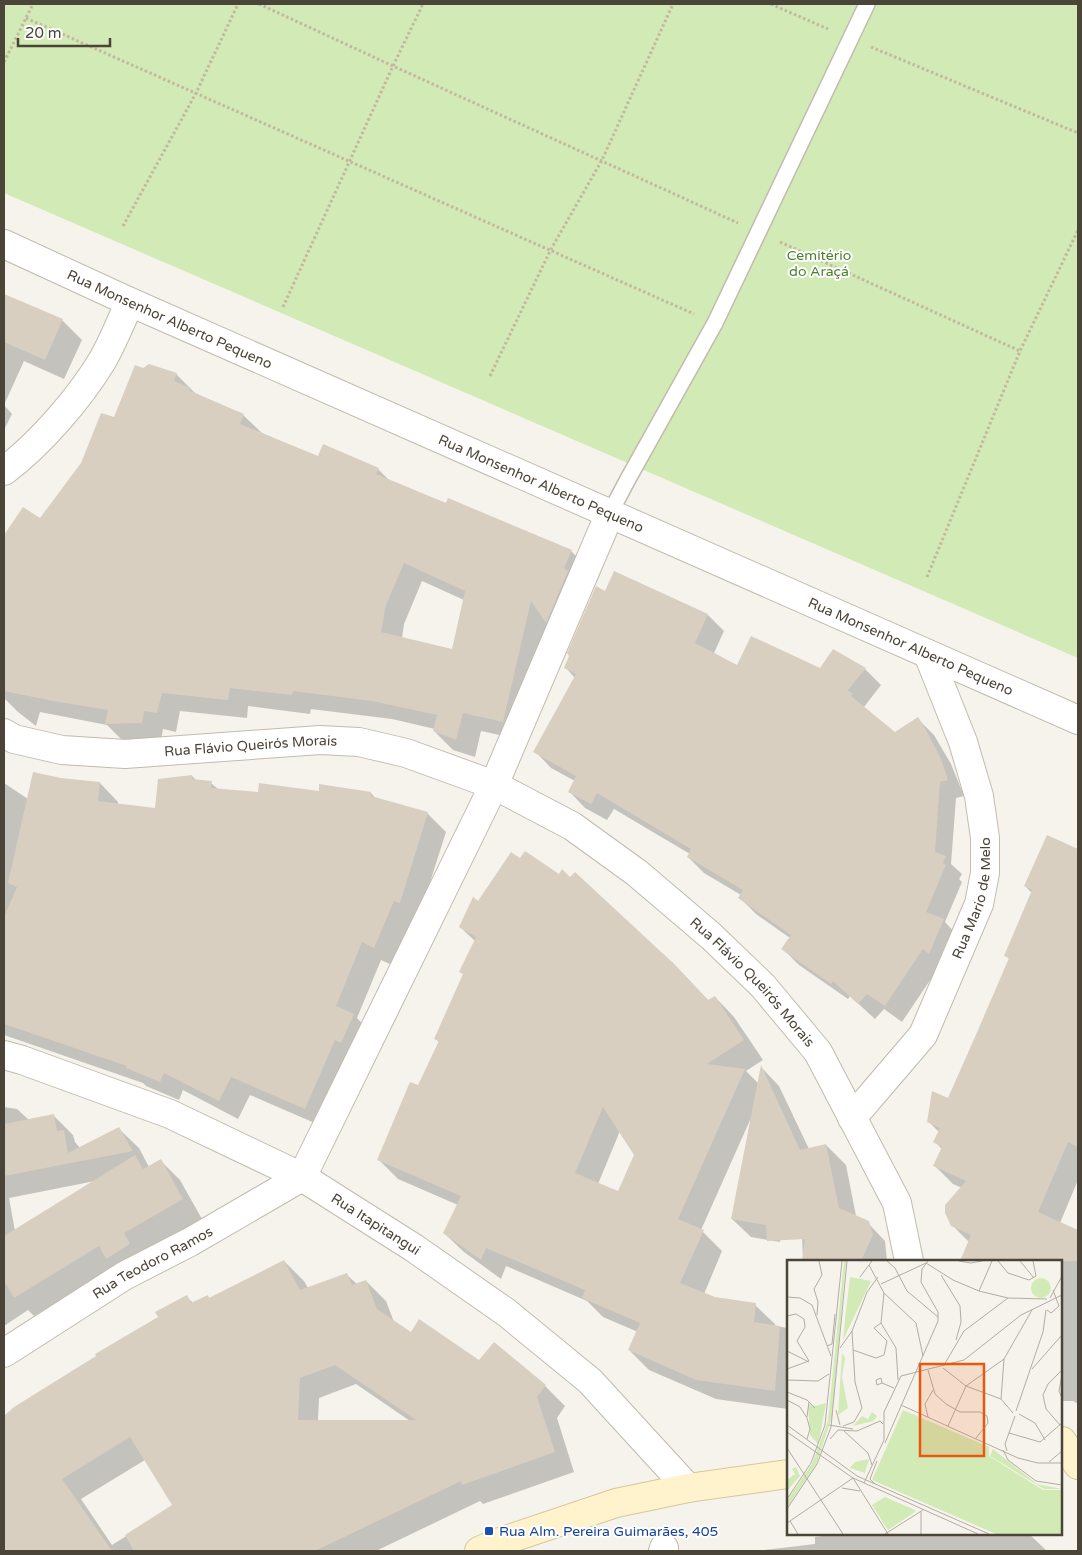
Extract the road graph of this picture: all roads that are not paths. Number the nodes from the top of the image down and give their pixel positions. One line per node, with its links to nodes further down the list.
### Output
1 (867, 4): 5 (lane)
2 (4, 244): 3 (street, Rua Monsenhor Alberto Pequeno)
3 (130, 302): 4 (street); 5 (street, Rua Monsenhor Alberto Pequeno)
4 (4, 472)
5 (610, 513): 6 (street, Rua Monsenhor Alberto Pequeno); 9 (street)
6 (928, 654): 7 (street, Rua Monsenhor Alberto Pequeno); 11 (street, Rua Mario de Melo)
7 (1078, 720)
8 (4, 733): 9 (street, Rua Flávio Queirós Morais)
9 (494, 785): 11 (street, Rua Flávio Queirós Morais); 12 (street)
10 (4, 1055): 12 (street, Rua Itapitangui)
11 (852, 1118): 13 (street, Rua Flávio Queirós Morais)
12 (302, 1178): 14 (street, Rua Teodoro Ramos); 18 (street, Rua Itapitangui)
13 (909, 1260)
14 (4, 1353)
15 (1067, 1441): 16 (main road)
16 (1078, 1465)
17 (787, 1474): 18 (main road)
18 (688, 1488): 19 (main road)
19 (479, 1551)

